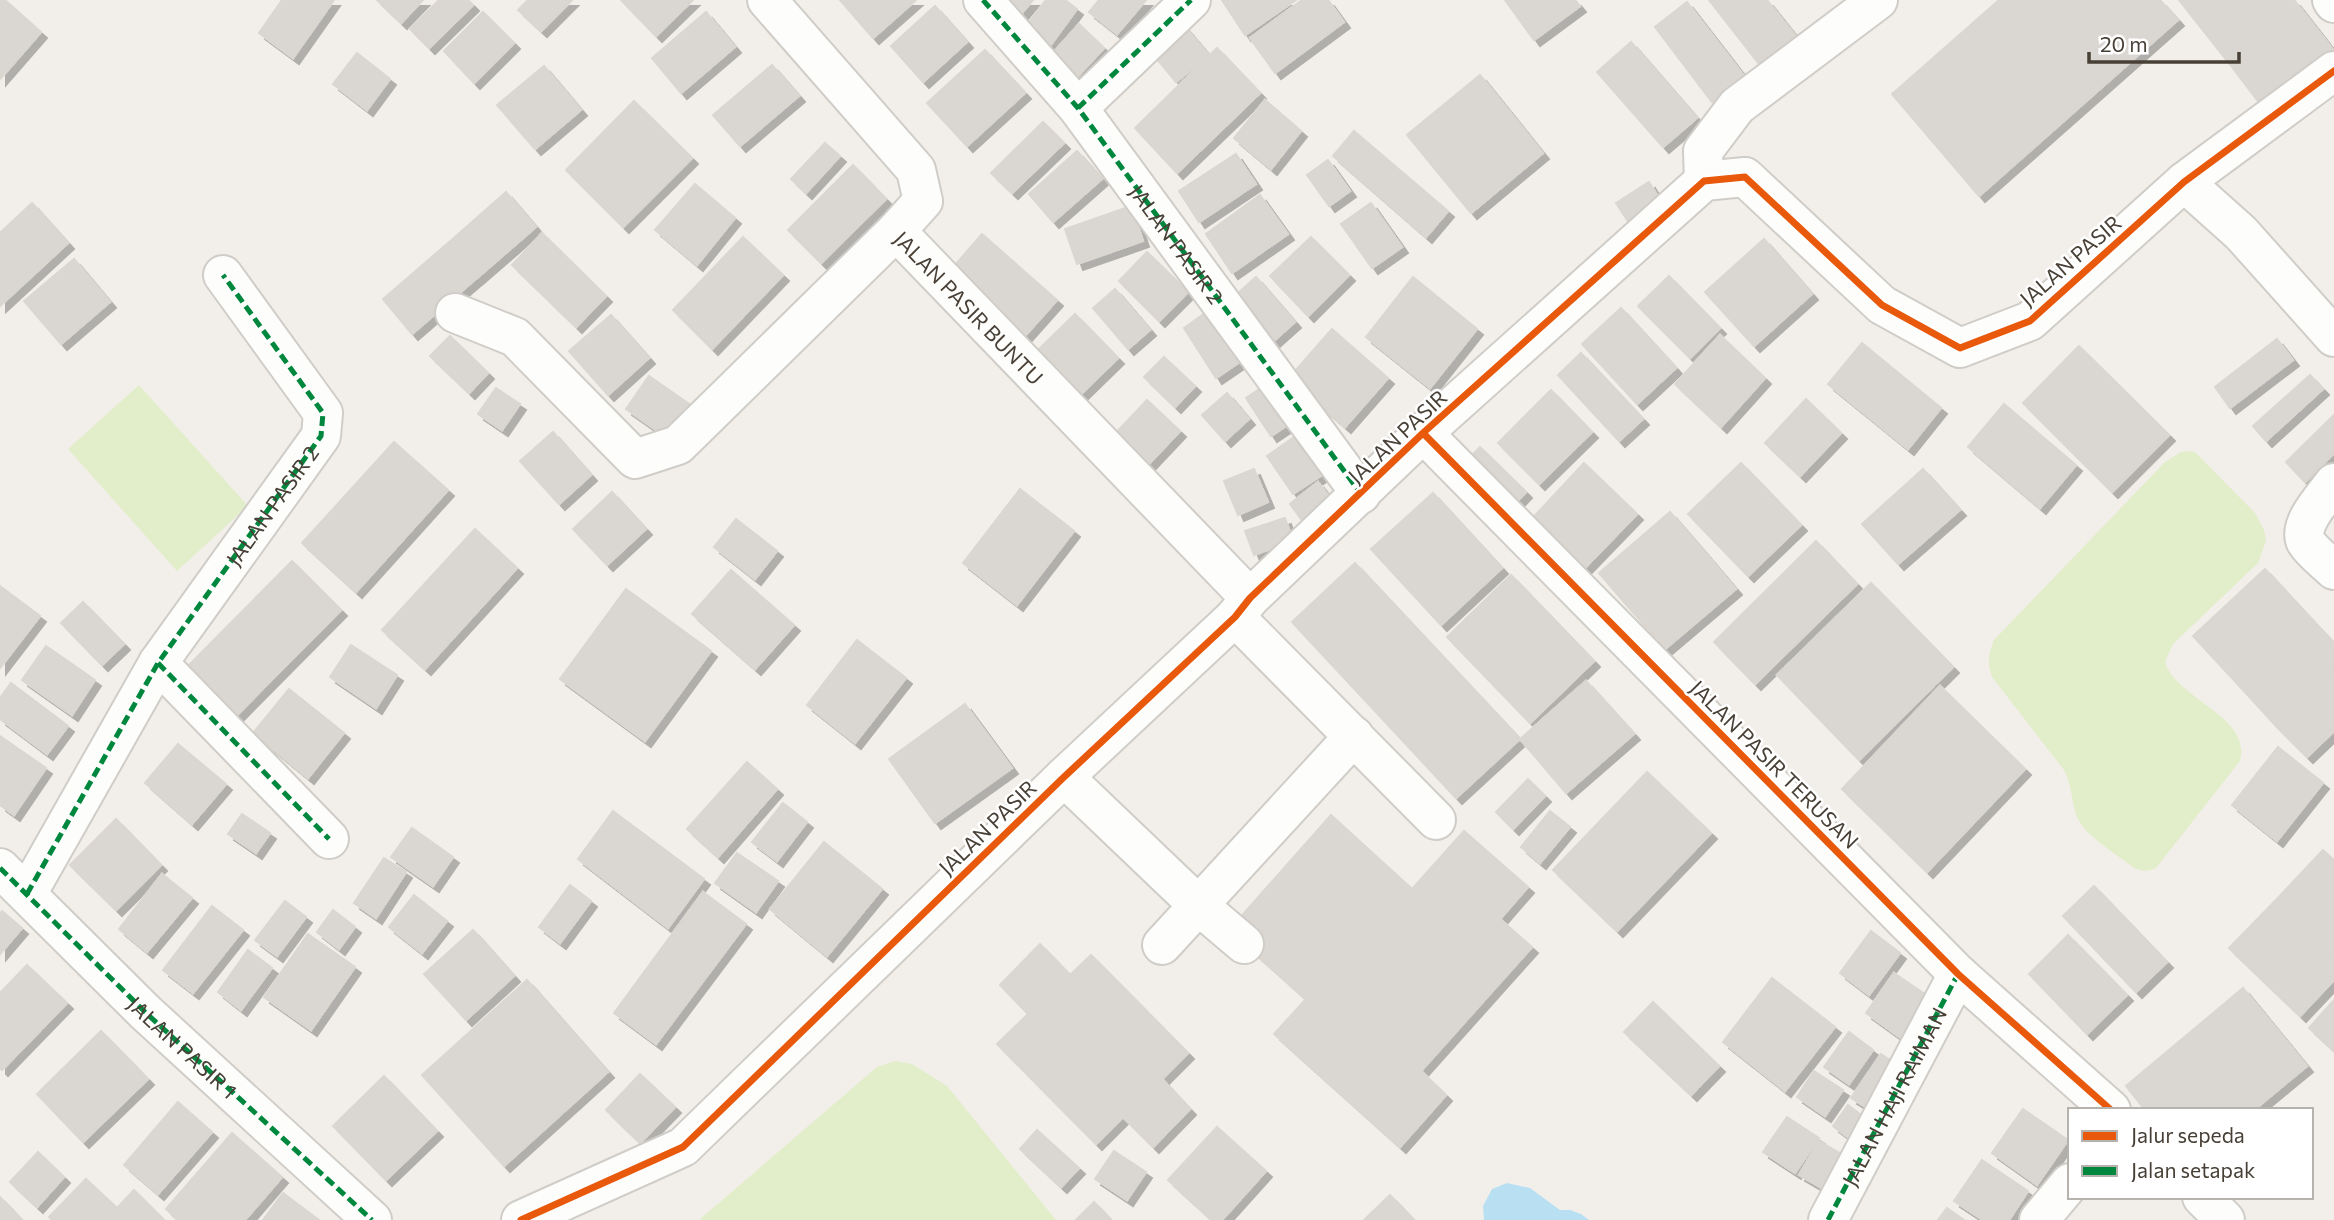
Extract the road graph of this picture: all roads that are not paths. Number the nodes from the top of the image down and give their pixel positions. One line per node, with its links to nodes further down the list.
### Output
1 (766, 0): 9 (street, JALAN PASIR BUNTU)
2 (983, 0): 6 (street, JALAN PASIR 2)
3 (1191, 0): 6 (street)
4 (1878, 0): 7 (street)
5 (2334, 71): 8 (street, JALAN PASIR)
6 (1078, 108): 15 (street, JALAN PASIR 2)
7 (1704, 181): 8 (street, JALAN PASIR); 13 (street, JALAN PASIR)
8 (2184, 182): 12 (street)
9 (896, 231): 11 (street); 17 (street, JALAN PASIR BUNTU)
10 (223, 275): 18 (street, JALAN PASIR 2)
11 (455, 313)
12 (2334, 337)
13 (1423, 433): 15 (street, JALAN PASIR); 28 (street, JALAN PASIR TERUSAN)
14 (2334, 483): 16 (street)
15 (1361, 494): 17 (street, JALAN PASIR)
16 (2334, 570)
17 (1242, 608): 19 (street, JALAN PASIR BUNTU); 20 (street, JALAN PASIR)
18 (158, 663): 22 (street); 24 (street, JALAN PASIR 2)
19 (1354, 736): 21 (street, JALAN PASIR BUNTU); 25 (street)
20 (1063, 777): 25 (street); 33 (street, JALAN PASIR)
21 (1436, 820)
22 (329, 839)
23 (0, 868): 24 (street, JALAN PASIR 1)
24 (27, 894): 32 (street, JALAN PASIR 1)
25 (1198, 905): 26 (street); 27 (street)
26 (1244, 944)
27 (1162, 945)
28 (1958, 974): 29 (street, JALAN PASIR TERUSAN); 34 (street, JALAN HAJI RAIMAN)
29 (2109, 1108)
30 (2068, 1185): 35 (street)
31 (2204, 1199): 36 (street)
32 (372, 1220)
33 (521, 1220)
34 (1828, 1220)
35 (2039, 1220)
36 (2225, 1220)

